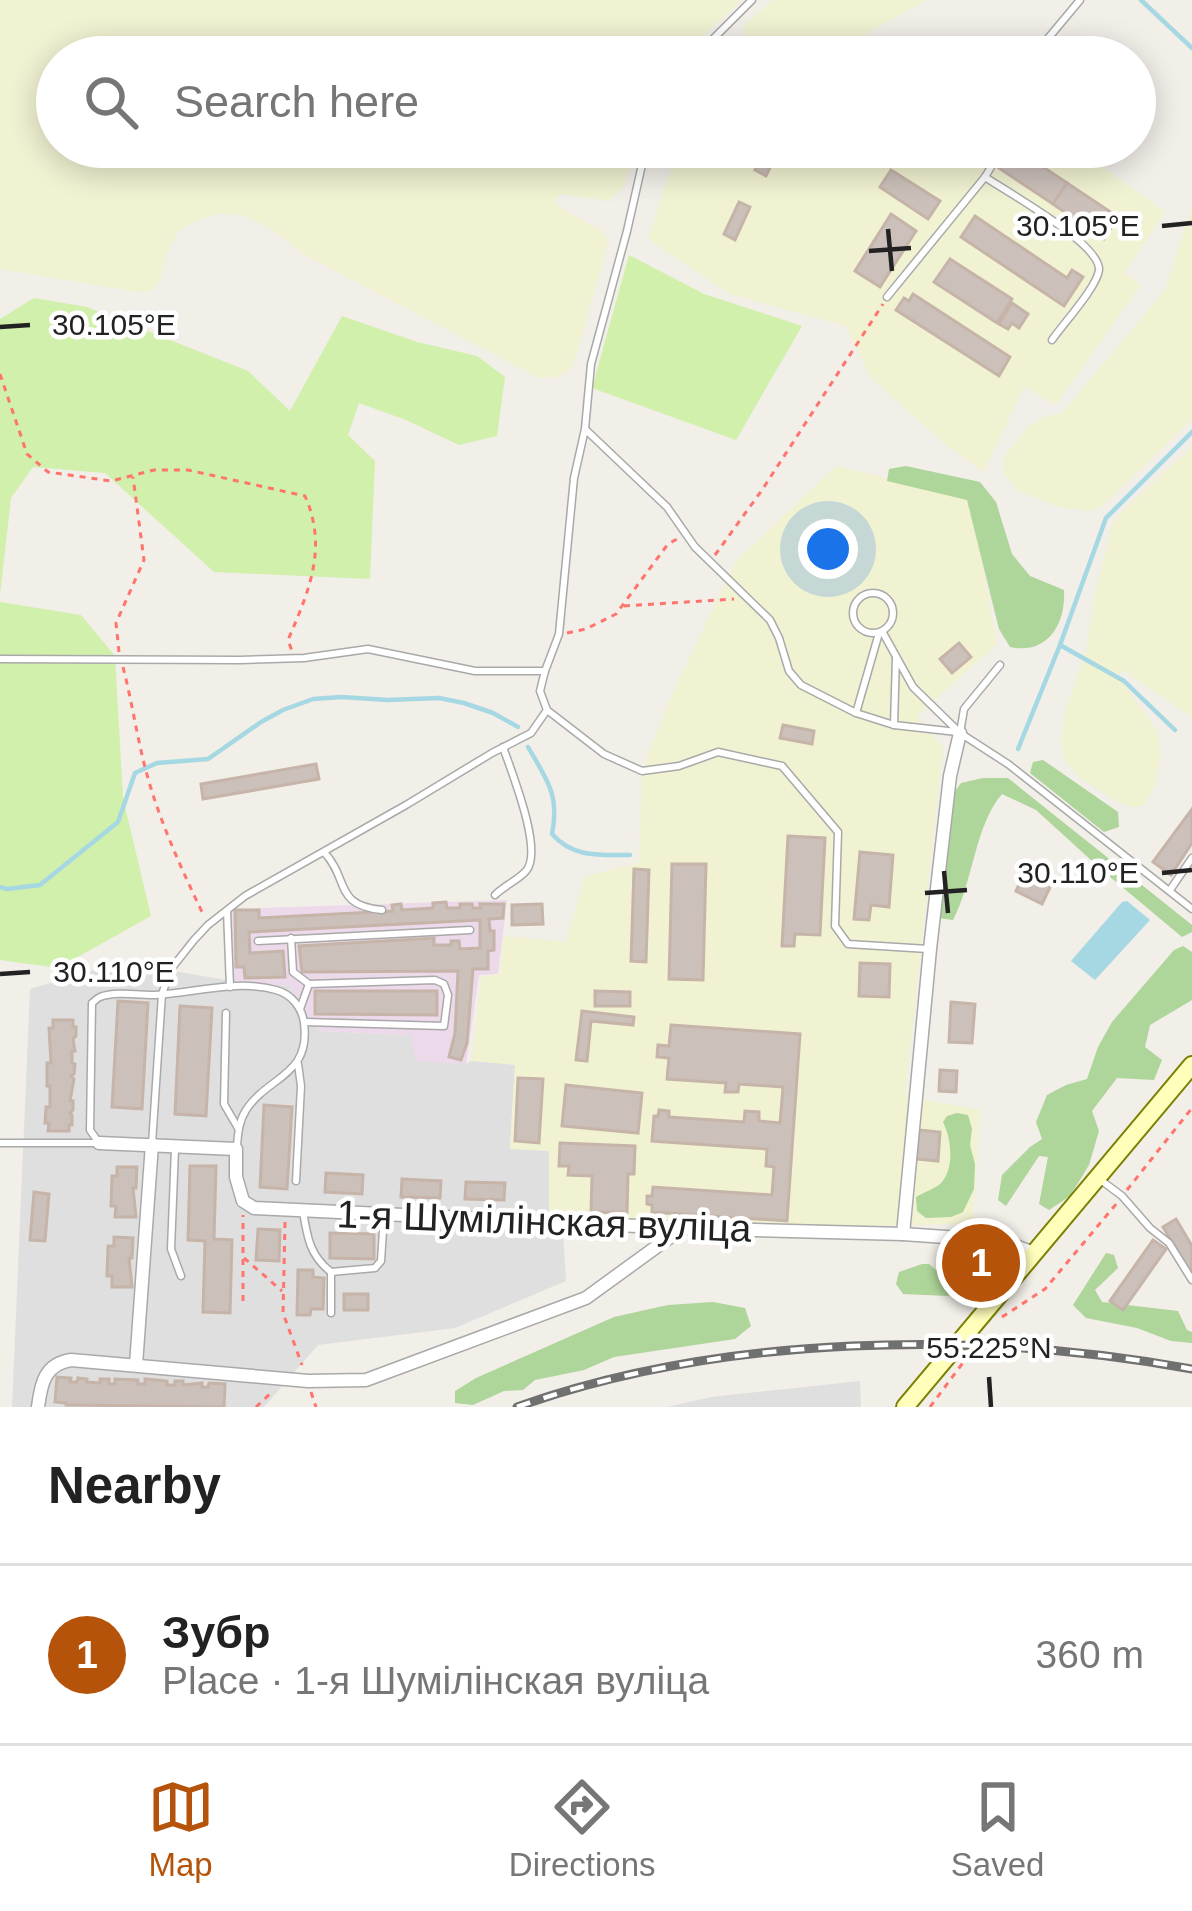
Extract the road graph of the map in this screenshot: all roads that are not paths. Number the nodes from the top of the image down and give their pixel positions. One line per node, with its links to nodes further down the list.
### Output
1 (752, 0): 3 (lane)
2 (1080, 0): 4 (lane)
3 (716, 36)
4 (1051, 36)
5 (641, 168): 10 (lane)
6 (991, 168): 7 (lane)
7 (985, 177): 8 (lane); 9 (lane)
8 (887, 297)
9 (1052, 340)
10 (585, 429): 15 (lane); 17 (lane)
11 (880, 632): 11 (lane); 12 (lane); 17 (lane)
12 (896, 655): 18 (lane); 19 (lane)
13 (0, 659): 15 (lane)
14 (1000, 665): 19 (lane)
15 (545, 671): 16 (lane)
16 (548, 710): 20 (lane); 31 (lane)
17 (856, 713): 18 (lane)
18 (894, 725): 19 (lane)
19 (961, 733): 23 (lane); 31 (street)
20 (503, 747): 21 (lane); 24 (lane)
21 (324, 852): 26 (lane); 27 (lane)
22 (1192, 858): 23 (lane)
23 (1170, 890): 25 (lane)
24 (495, 895)
25 (1192, 909)
26 (226, 910): 33 (lane); 34 (lane)
27 (382, 910)
28 (470, 930): 29 (lane)
29 (291, 938): 30 (lane); 32 (lane)
30 (258, 941)
31 (930, 949): 51 (street)
32 (309, 984): 35 (lane); 37 (lane)
33 (230, 987): 34 (lane); 35 (lane)
34 (162, 994): 41 (lane); 43 (lane)
35 (300, 1009): 37 (lane)
36 (226, 1013): 40 (lane)
37 (304, 1022): 38 (lane)
38 (298, 1064): 40 (lane); 47 (lane)
39 (1189, 1073): 46 (main road)
40 (238, 1128): 45 (lane)
41 (99, 1142): 42 (lane); 43 (street)
42 (0, 1143)
43 (152, 1144): 44 (street); 57 (street)
44 (175, 1145): 45 (street); 54 (lane)
45 (236, 1149): 48 (street, 1-я Шумілінская вуліца)
46 (1099, 1178): 52 (main road); 55 (lane)
47 (296, 1181)
48 (303, 1211): 49 (street, 1-я Шумілінская вуліца); 53 (lane)
49 (384, 1215): 50 (street, 1-я Шумілінская вуліца); 53 (lane)
50 (681, 1228): 51 (street, 1-я Шумілінская вуліца); 57 (street)
51 (903, 1234): 52 (street, 1-я Шумілінская вуліца)
52 (1034, 1253): 59 (main road)
53 (331, 1273): 56 (lane)
54 (181, 1276)
55 (1192, 1280)
56 (331, 1313)
57 (136, 1365): 58 (street)
58 (38, 1407)
59 (905, 1407)

